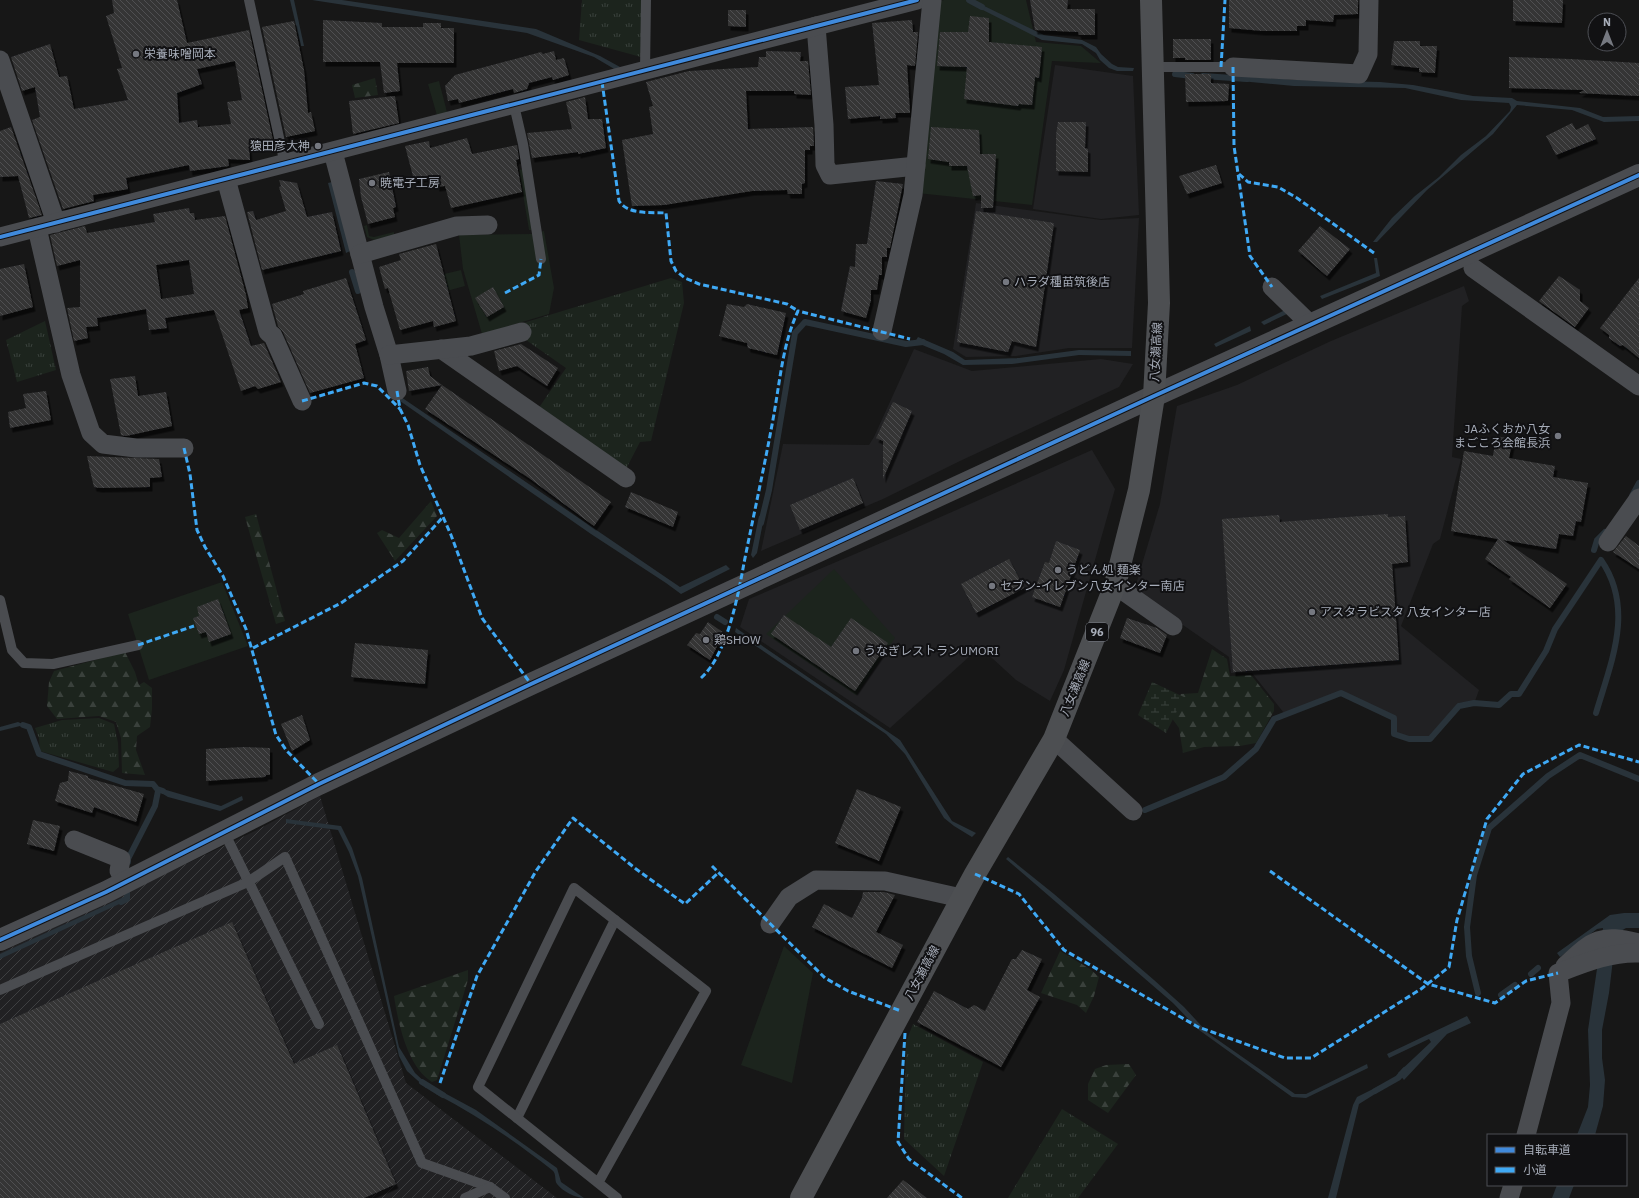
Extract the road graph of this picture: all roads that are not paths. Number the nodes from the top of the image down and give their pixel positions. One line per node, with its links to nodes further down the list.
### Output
1 (249, 0): 14 (lane)
2 (646, 0): 11 (lane)
3 (917, 0): 7 (street)
4 (932, 0): 15 (street)
5 (1152, 0): 9 (main road, 八女瀬高線 / 96)
6 (1370, 0): 10 (street)
7 (816, 26): 11 (street); 15 (street)
8 (0, 60): 18 (street)
9 (1154, 67): 10 (lane); 33 (main road, 八女瀬高線 / 96)
10 (1233, 67)
11 (645, 71): 12 (street)
12 (514, 105): 13 (street); 23 (lane)
13 (333, 152): 14 (street); 22 (street)
14 (285, 165): 17 (street)
15 (916, 166): 28 (street)
16 (1639, 175): 26 (street)
17 (226, 180): 18 (street); 34 (street)
18 (56, 223): 20 (street)
19 (488, 225): 22 (street)
20 (37, 228): 21 (street); 35 (street)
21 (0, 237)
22 (360, 254): 30 (street)
23 (541, 259)
24 (1473, 268): 31 (street)
25 (1272, 287): 26 (street)
26 (1311, 324): 33 (street)
27 (522, 332): 29 (street)
28 (882, 332)
29 (441, 349): 30 (street); 36 (street)
30 (390, 355): 32 (street)
31 (1639, 386)
32 (397, 391)
33 (1154, 396): 39 (main road, 八女瀬高線 / 96); 45 (street)
34 (302, 401)
35 (184, 448)
36 (626, 478)
37 (1639, 498): 38 (street)
38 (1608, 542)
39 (1115, 585): 41 (street); 43 (main road, 八女瀬高線 / 96)
40 (0, 600): 42 (lane)
41 (1173, 626)
42 (138, 645)
43 (1054, 739): 44 (street); 49 (main road, 八女瀬高線 / 96)
44 (1133, 811)
45 (224, 832): 48 (lane); 52 (street)
46 (74, 840): 47 (street)
47 (120, 872)
48 (248, 882): 56 (lane); 57 (lane); 62 (lane)
49 (962, 898): 51 (street); 66 (main road, 八女瀬高線 / 96)
50 (616, 920): 58 (lane); 58 (lane); 60 (lane)
51 (770, 924)
52 (0, 940)
53 (1639, 943): 55 (street)
54 (1639, 953): 55 (street)
55 (1558, 973): 59 (street)
56 (0, 990)
57 (319, 1024)
58 (517, 1118): 60 (lane)
59 (1526, 1134)
60 (598, 1183): 65 (lane)
61 (1513, 1186): 67 (street)
62 (490, 1187): 63 (lane); 64 (lane)
63 (465, 1198)
64 (505, 1198)
65 (617, 1198)
66 (801, 1198)
67 (1509, 1198)

